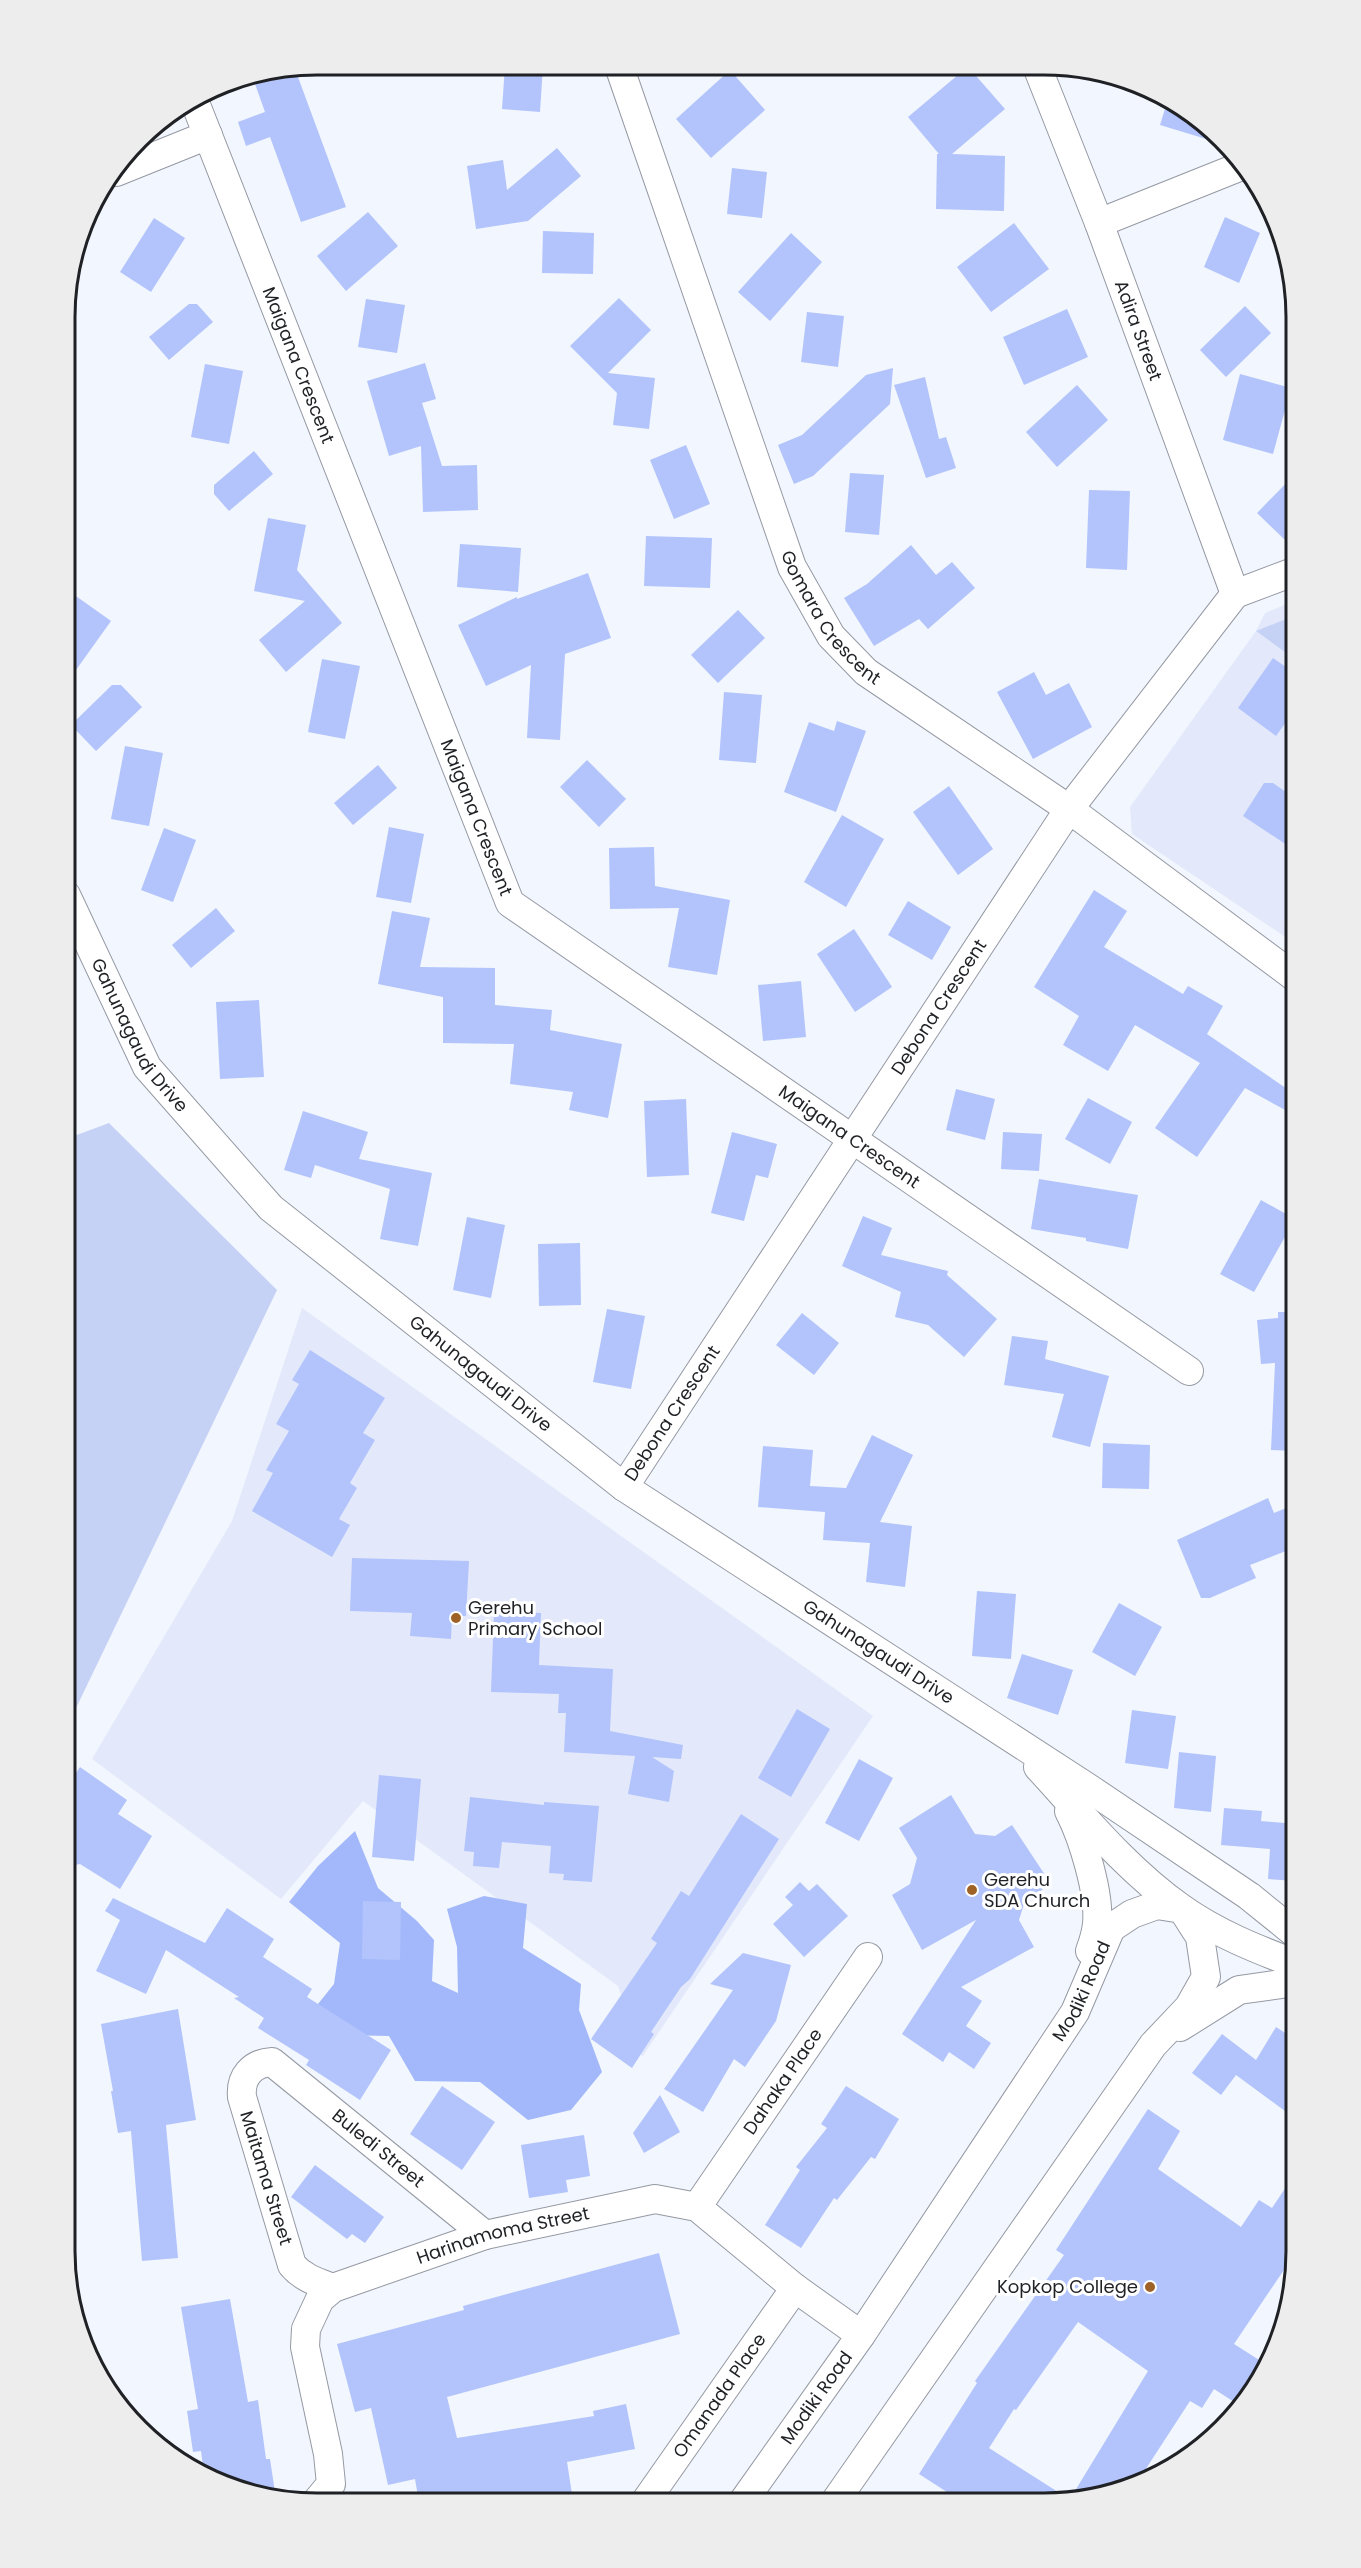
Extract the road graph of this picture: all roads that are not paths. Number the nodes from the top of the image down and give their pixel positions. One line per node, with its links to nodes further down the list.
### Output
1 (621, 75): 10 (street, Gomara Crescent)
2 (1040, 75): 7 (street, Adira Street)
3 (197, 107): 4 (street, Maigana Crescent)
4 (208, 135): 5 (street); 13 (street, Maigana Crescent)
5 (127, 168)
6 (1235, 169): 7 (street)
7 (1099, 223): 9 (street, Adira Street)
8 (1286, 575): 9 (street)
9 (1235, 594): 10 (street, Debona Crescent)
10 (1069, 809): 12 (street, Gomara Crescent); 13 (street, Debona Crescent)
11 (75, 914): 15 (street, Gahunagaudi Drive)
12 (1286, 971)
13 (853, 1140): 14 (street, Maigana Crescent); 15 (street, Debona Crescent)
14 (1188, 1371)
15 (624, 1487): 16 (street, Gahunagaudi Drive)
16 (1012, 1739): 17 (street, Gahunagaudi Drive); 18 (street, Gahunagaudi Drive); 22 (street)
17 (1182, 1909): 20 (street, Gahunagaudi Drive); 22 (street, Modiki Road); 23 (street)
18 (1286, 1926)
19 (868, 1956): 25 (street, Dahaka Place)
20 (1286, 1960)
21 (1286, 1984): 23 (street)
22 (1075, 2012): 29 (street, Modiki Road)
23 (1152, 2045): 33 (street)
24 (273, 2062): 26 (street, Buledi Street); 27 (street, Maitama Street)
25 (697, 2208): 26 (street, Harinamoma Street); 28 (street, Harinamoma Street)
26 (485, 2235): 27 (street, Harinamoma Street)
27 (333, 2288): 30 (street)
28 (795, 2288): 29 (street, Harinamoma Street); 31 (street, Omanada Place)
29 (861, 2335): 32 (street, Modiki Road)
30 (323, 2493)
31 (651, 2493)
32 (749, 2493)
33 (841, 2493)

